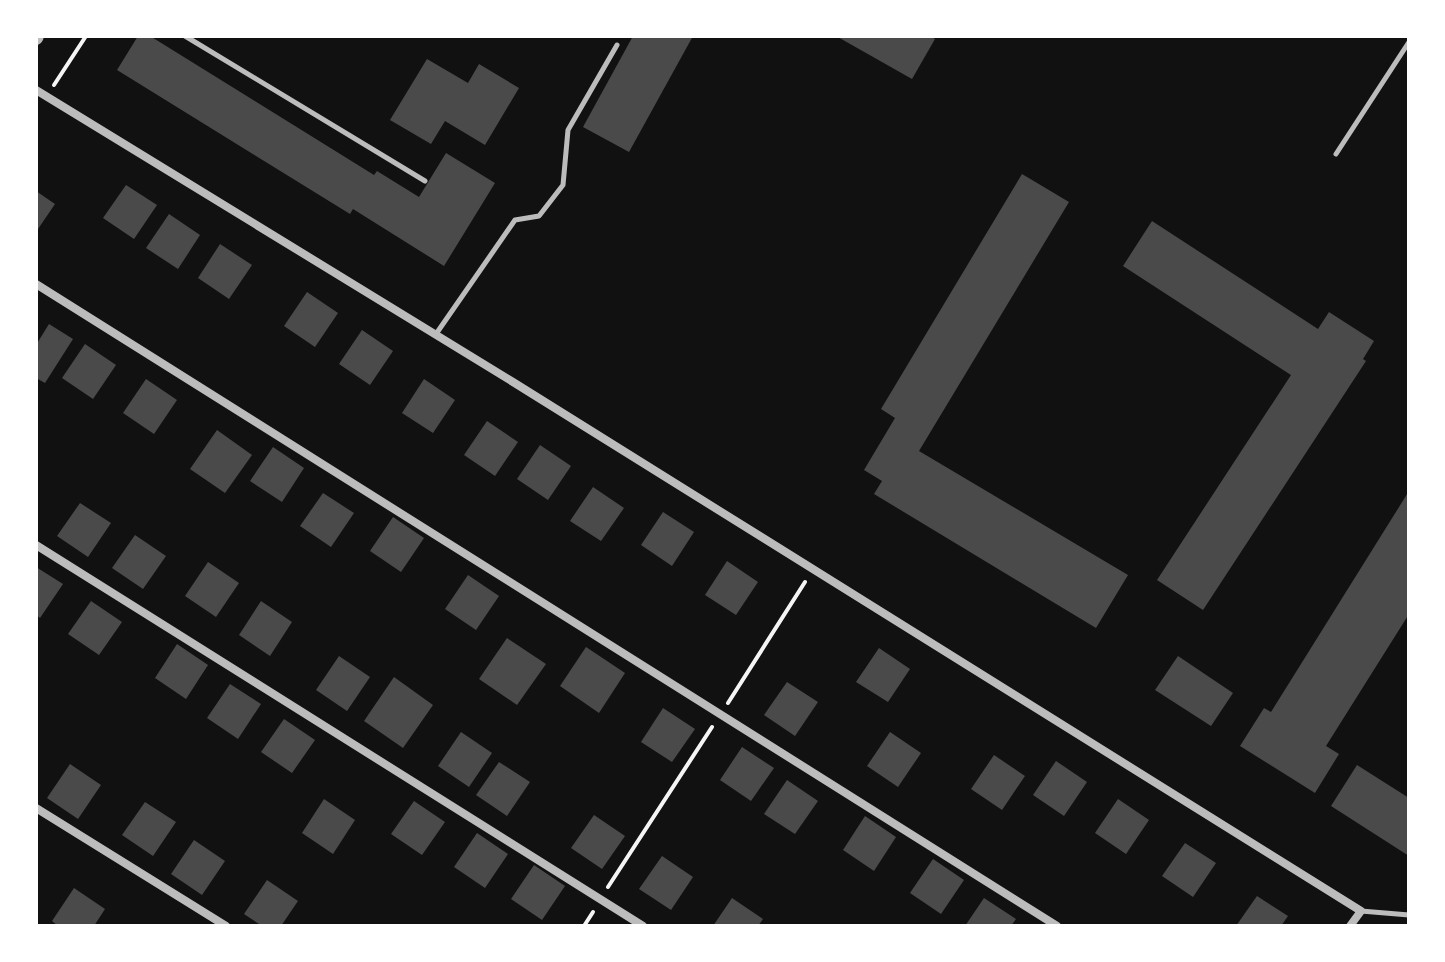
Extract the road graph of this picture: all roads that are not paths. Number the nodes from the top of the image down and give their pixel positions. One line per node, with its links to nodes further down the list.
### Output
1 (185, 36): 6 (lane)
2 (1409, 42): 5 (lane)
3 (617, 45): 8 (lane)
4 (36, 90): 8 (street)
5 (1336, 154)
6 (425, 181)
7 (36, 284): 15 (street)
8 (436, 335): 11 (street)
9 (36, 545): 14 (street)
10 (36, 808): 13 (street)
11 (1361, 911): 12 (lane); 16 (street)
12 (1409, 915)
13 (226, 926)
14 (643, 926)
15 (1057, 926)
16 (1350, 926)

